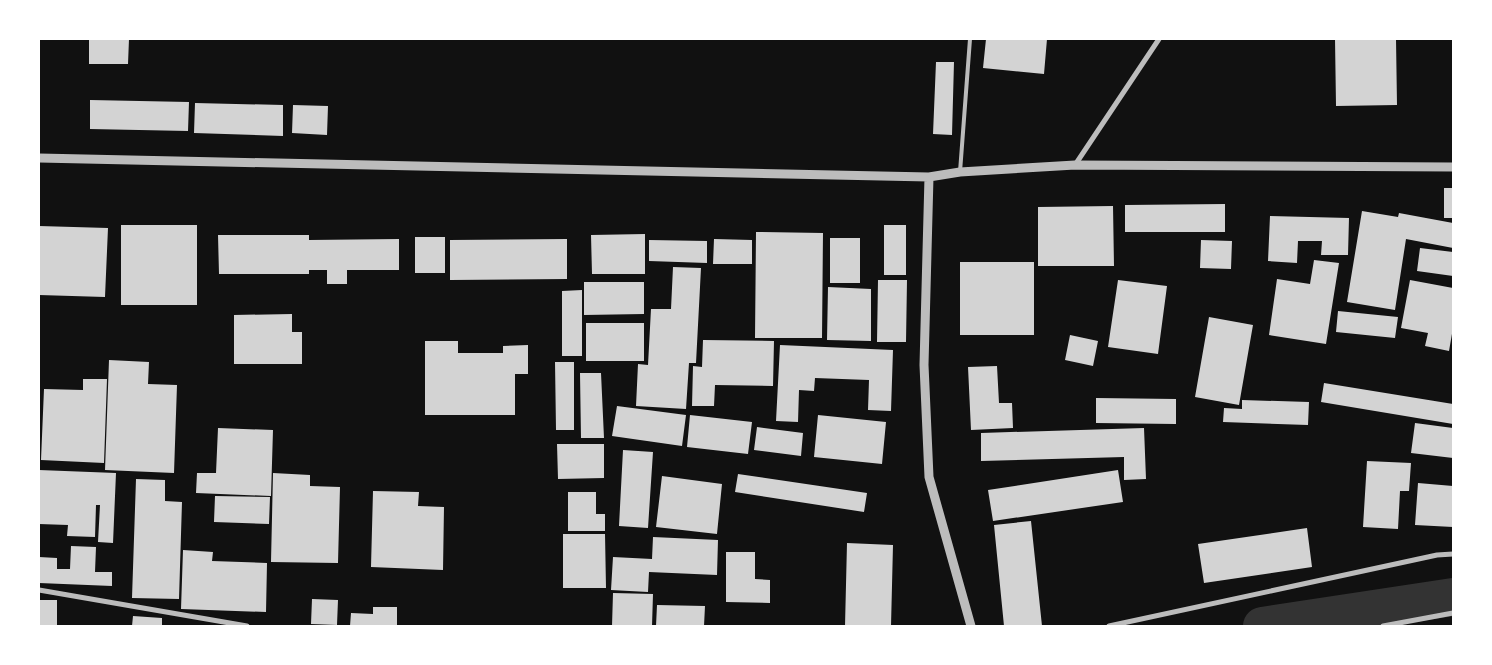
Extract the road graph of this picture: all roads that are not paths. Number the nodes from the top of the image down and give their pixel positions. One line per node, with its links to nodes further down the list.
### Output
1 (970, 39): 6 (lane)
2 (1159, 39): 4 (street)
3 (39, 158): 7 (street)
4 (1075, 166): 5 (street); 6 (street)
5 (1453, 167)
6 (960, 172): 7 (street)
7 (929, 177): 12 (street)
8 (1453, 554): 13 (street)
9 (39, 590): 11 (street)
10 (1453, 613): 14 (street)
11 (247, 626)
12 (971, 626)
13 (1109, 626)
14 (1383, 626)

